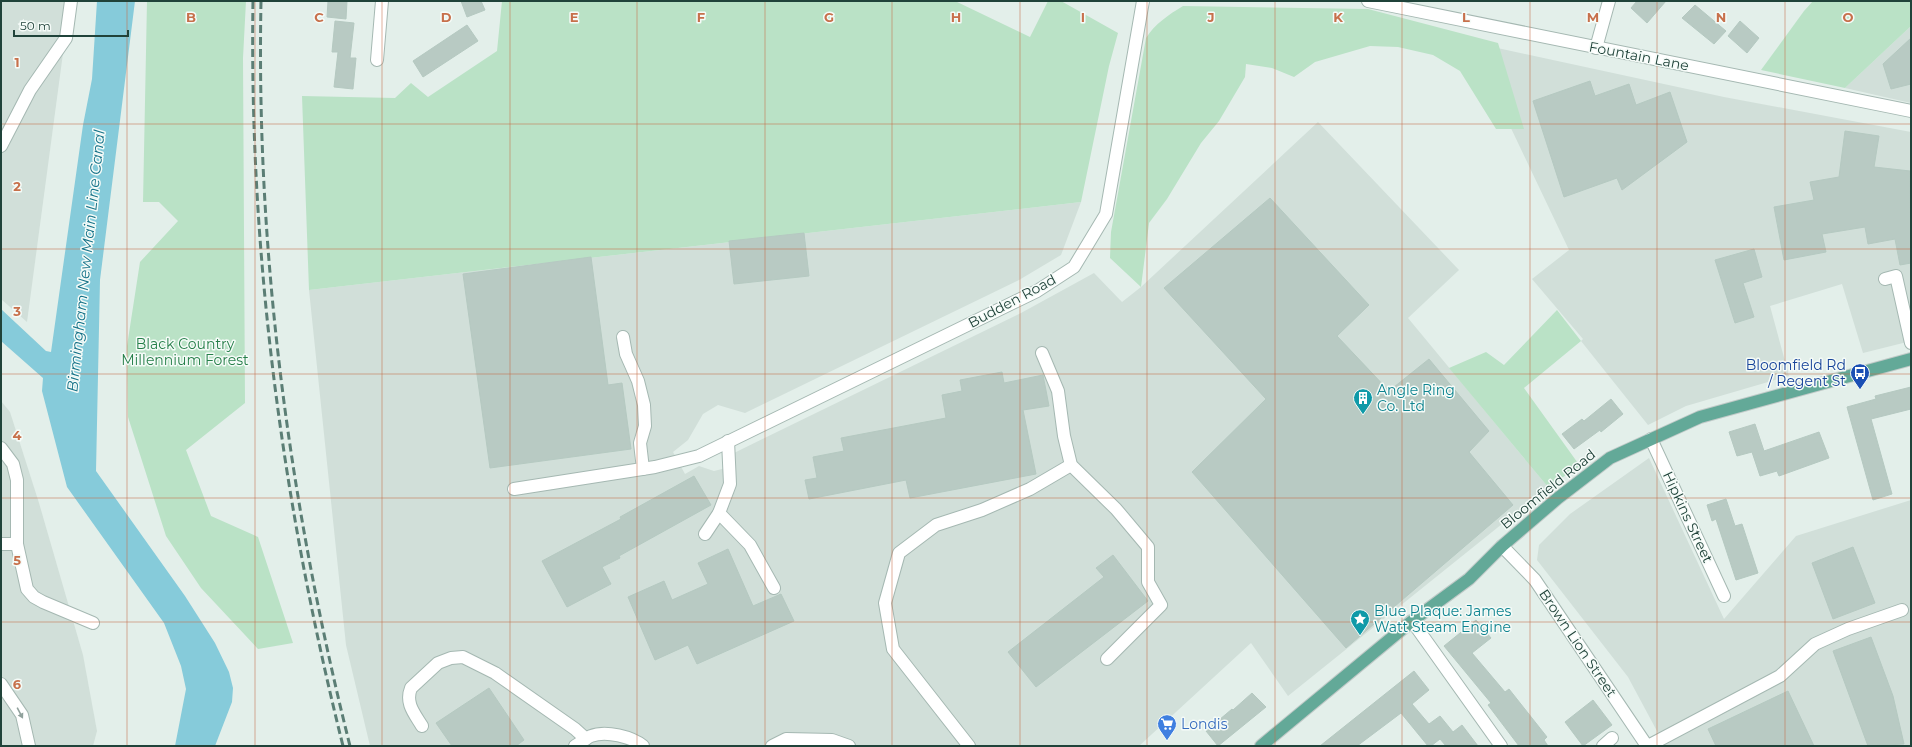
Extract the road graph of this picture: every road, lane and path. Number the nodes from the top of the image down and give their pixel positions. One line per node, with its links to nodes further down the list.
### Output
1 (70, 1): 9 (street)
2 (382, 1): 7 (street)
3 (1143, 1): 16 (street, Budden Road)
4 (1368, 1): 6 (street, Fountain Lane)
5 (1609, 1): 6 (street)
6 (1596, 48): 8 (street, Fountain Lane)
7 (378, 60)
8 (1911, 111)
9 (1, 146)
10 (1885, 279): 12 (street)
11 (623, 337): 19 (street)
12 (1911, 343)
13 (1042, 353): 18 (street)
14 (1911, 359): 15 (main road, Bloomfield Road)
15 (1651, 439): 25 (main road, Bloomfield Road); 27 (street, Hipkins Street)
16 (728, 441): 19 (street, Budden Road); 21 (street)
17 (1, 448): 24 (street)
18 (1071, 465): 31 (street); 40 (street)
19 (643, 469): 20 (street, Budden Road)
20 (514, 489)
21 (719, 512): 22 (street); 26 (street)
22 (705, 534)
23 (1, 544): 24 (street)
24 (17, 544): 30 (street)
25 (1502, 546): 29 (main road, Bloomfield Road); 43 (street, Brown Lion Street)
26 (774, 588)
27 (1724, 596)
28 (1902, 610): 43 (street)
29 (1412, 621): 41 (main road, Bloomfield Road); 42 (street)
30 (93, 623)
31 (1107, 659)
32 (1, 684): 35 (street, one-way to 35)
33 (422, 726): 34 (street)
34 (586, 739): 36 (street); 37 (street)
35 (29, 746)
36 (575, 746)
37 (643, 746)
38 (772, 746): 39 (street)
39 (849, 746)
40 (969, 746)
41 (1261, 746)
42 (1501, 746)
43 (1647, 746)

